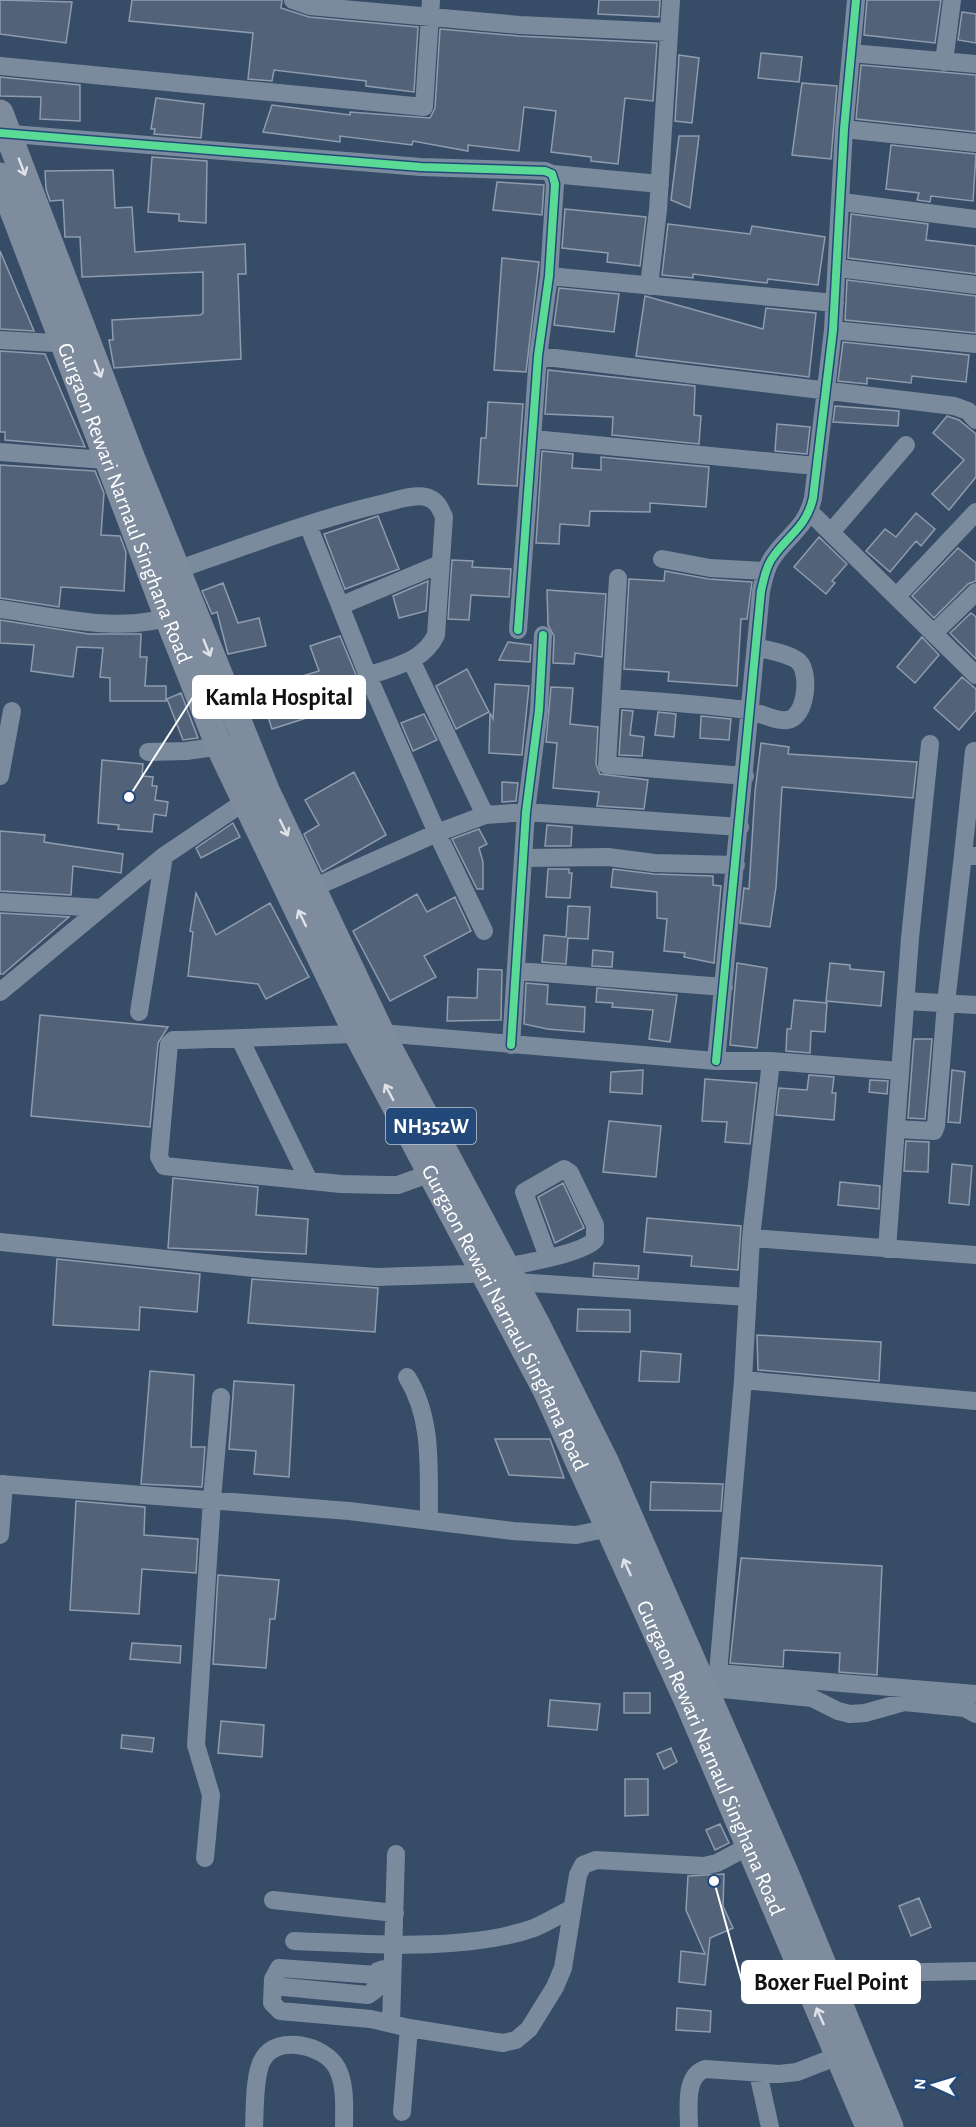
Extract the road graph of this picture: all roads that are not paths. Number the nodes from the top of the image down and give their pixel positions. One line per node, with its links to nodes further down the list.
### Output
1 (293, 0): 5 (street)
2 (671, 0): 6 (street)
3 (856, 0): 7 (street)
4 (952, 0): 8 (street)
5 (430, 9): 6 (street); 10 (street)
6 (668, 32): 16 (street)
7 (851, 53): 8 (street); 12 (street)
8 (944, 62): 9 (street)
9 (976, 64)
10 (0, 66)
11 (3, 126): 14 (street); 27 (highway, NH352W, one-way to 27)
12 (844, 129): 13 (street); 17 (street)
13 (976, 143)
14 (552, 174): 16 (street); 21 (street)
15 (0, 176): 18 (highway, Gurgaon Rewari Narnaul Singhana Road / NH352W)
16 (660, 184): 23 (street)
17 (842, 202): 19 (street); 20 (street)
18 (5, 204): 27 (highway, Gurgaon Rewari Narnaul Singhana Road / NH352W)
19 (976, 219)
20 (838, 268): 22 (street); 24 (street)
21 (549, 276): 23 (street); 29 (street)
22 (976, 285)
23 (649, 286): 24 (street)
24 (835, 303): 25 (street)
25 (833, 330): 28 (street); 30 (street)
26 (0, 340): 27 (street)
27 (76, 344): 35 (highway, Gurgaon Rewari Narnaul Singhana Road / NH352W)
28 (976, 344)
29 (538, 356): 30 (street); 32 (street)
30 (827, 390): 31 (street); 36 (street)
31 (976, 420)
32 (533, 439): 36 (street); 51 (street)
33 (906, 445): 40 (street)
34 (0, 452): 35 (street)
35 (121, 460): 43 (highway, NH352W); 50 (highway, Gurgaon Rewari Narnaul Singhana Road / NH352W)
36 (816, 466): 37 (street)
37 (810, 512): 40 (street); 44 (street)
38 (976, 512): 47 (street)
39 (308, 525): 42 (street); 43 (street); 48 (street)
40 (832, 531): 47 (street)
41 (662, 559): 44 (street)
42 (440, 564): 48 (street); 55 (street)
43 (176, 570): 50 (highway, NH352W)
44 (765, 571): 54 (street)
45 (618, 578): 58 (street)
46 (976, 592): 52 (street)
47 (897, 596): 52 (street)
48 (342, 605): 57 (street)
49 (0, 609): 50 (street)
50 (180, 614): 61 (highway, NH352W, one-way to 61); 63 (highway, Gurgaon Rewari Narnaul Singhana Road / NH352W)
51 (518, 630)
52 (934, 633): 56 (street)
53 (543, 635): 69 (street)
54 (756, 647): 60 (street); 60 (street)
55 (411, 660): 57 (street); 70 (street)
56 (976, 674)
57 (369, 676): 72 (street)
58 (610, 698): 60 (street); 67 (street)
59 (12, 711): 66 (street)
60 (750, 711): 67 (street)
61 (246, 742): 63 (street); 68 (highway, NH352W)
62 (930, 744): 84 (street)
63 (219, 746): 65 (street); 68 (highway, Gurgaon Rewari Narnaul Singhana Road / NH352W)
64 (974, 751): 73 (street)
65 (148, 752)
66 (0, 776)
67 (745, 776): 71 (street)
68 (255, 795): 74 (street); 77 (highway, NH352W, one-way to 77); 88 (highway, Gurgaon Rewari Narnaul Singhana Road / NH352W, one-way to 68)
69 (526, 812): 70 (street); 71 (street); 75 (street)
70 (484, 815): 72 (street)
71 (740, 827): 76 (street)
72 (436, 833): 77 (street); 80 (street)
73 (970, 855): 85 (street)
74 (164, 856): 79 (street); 87 (street)
75 (524, 858): 76 (street); 81 (street)
76 (736, 865): 82 (street)
77 (313, 888): 88 (highway, NH352W)
78 (0, 902): 79 (street)
79 (101, 908): 83 (street)
80 (484, 931)
81 (517, 971): 82 (street); 90 (street)
82 (724, 987): 91 (street)
83 (0, 992)
84 (906, 1001): 85 (street); 93 (street)
85 (946, 1003): 86 (street); 94 (street)
86 (976, 1005)
87 (139, 1012)
88 (369, 1034): 89 (street); 90 (street); 95 (highway, Gurgaon Rewari Narnaul Singhana Road / NH352W)
89 (240, 1039): 96 (street); 96 (street)
90 (511, 1045): 91 (street)
91 (716, 1060): 92 (street)
92 (771, 1061): 93 (street); 97 (street)
93 (900, 1071): 94 (street)
94 (896, 1129): 99 (street)
95 (439, 1164): 96 (street); 102 (highway, Gurgaon Rewari Narnaul Singhana Road / NH352W)
96 (309, 1181)
97 (751, 1238): 99 (street); 103 (street)
98 (0, 1242): 102 (street)
99 (887, 1249): 100 (street)
100 (976, 1256)
101 (548, 1257): 101 (street); 102 (street)
102 (503, 1271): 103 (street); 111 (highway, Gurgaon Rewari Narnaul Singhana Road / NH352W)
103 (748, 1296): 105 (street)
104 (407, 1377): 110 (street)
105 (743, 1380): 107 (street); 113 (street)
106 (221, 1397): 109 (street)
107 (976, 1401)
108 (2, 1484): 109 (street); 112 (street)
109 (212, 1499): 110 (street); 118 (street)
110 (429, 1521): 111 (street)
111 (620, 1522): 113 (highway, Gurgaon Rewari Narnaul Singhana Road / NH352W)
112 (0, 1535)
113 (706, 1689): 114 (street); 115 (street); 116 (highway, Gurgaon Rewari Narnaul Singhana Road / NH352W); 119 (highway, NH352W)
114 (976, 1694)
115 (976, 1714)
116 (751, 1845): 119 (highway, Gurgaon Rewari Narnaul Singhana Road / NH352W); 121 (street)
117 (396, 1854): 122 (street)
118 (205, 1858)
119 (771, 1866): 127 (highway, Gurgaon Rewari Narnaul Singhana Road / NH352W)
120 (273, 1899): 122 (street)
121 (571, 1909): 124 (street); 129 (street)
122 (395, 1913): 124 (street)
123 (294, 1941): 124 (street)
124 (394, 1945): 125 (street)
125 (393, 1968): 128 (street); 128 (street)
126 (976, 1971): 127 (street)
127 (814, 1974): 130 (highway, Gurgaon Rewari Narnaul Singhana Road / NH352W, one-way to 127); 138 (highway, NH352W)
128 (391, 2023): 129 (street)
129 (409, 2028): 132 (street)
130 (838, 2056): 131 (street); 137 (highway, Gurgaon Rewari Narnaul Singhana Road / NH352W)
131 (758, 2073): 135 (street); 136 (street)
132 (402, 2112)
133 (254, 2127): 134 (street)
134 (344, 2127)
135 (689, 2127)
136 (770, 2127)
137 (869, 2127)
138 (890, 2127)

